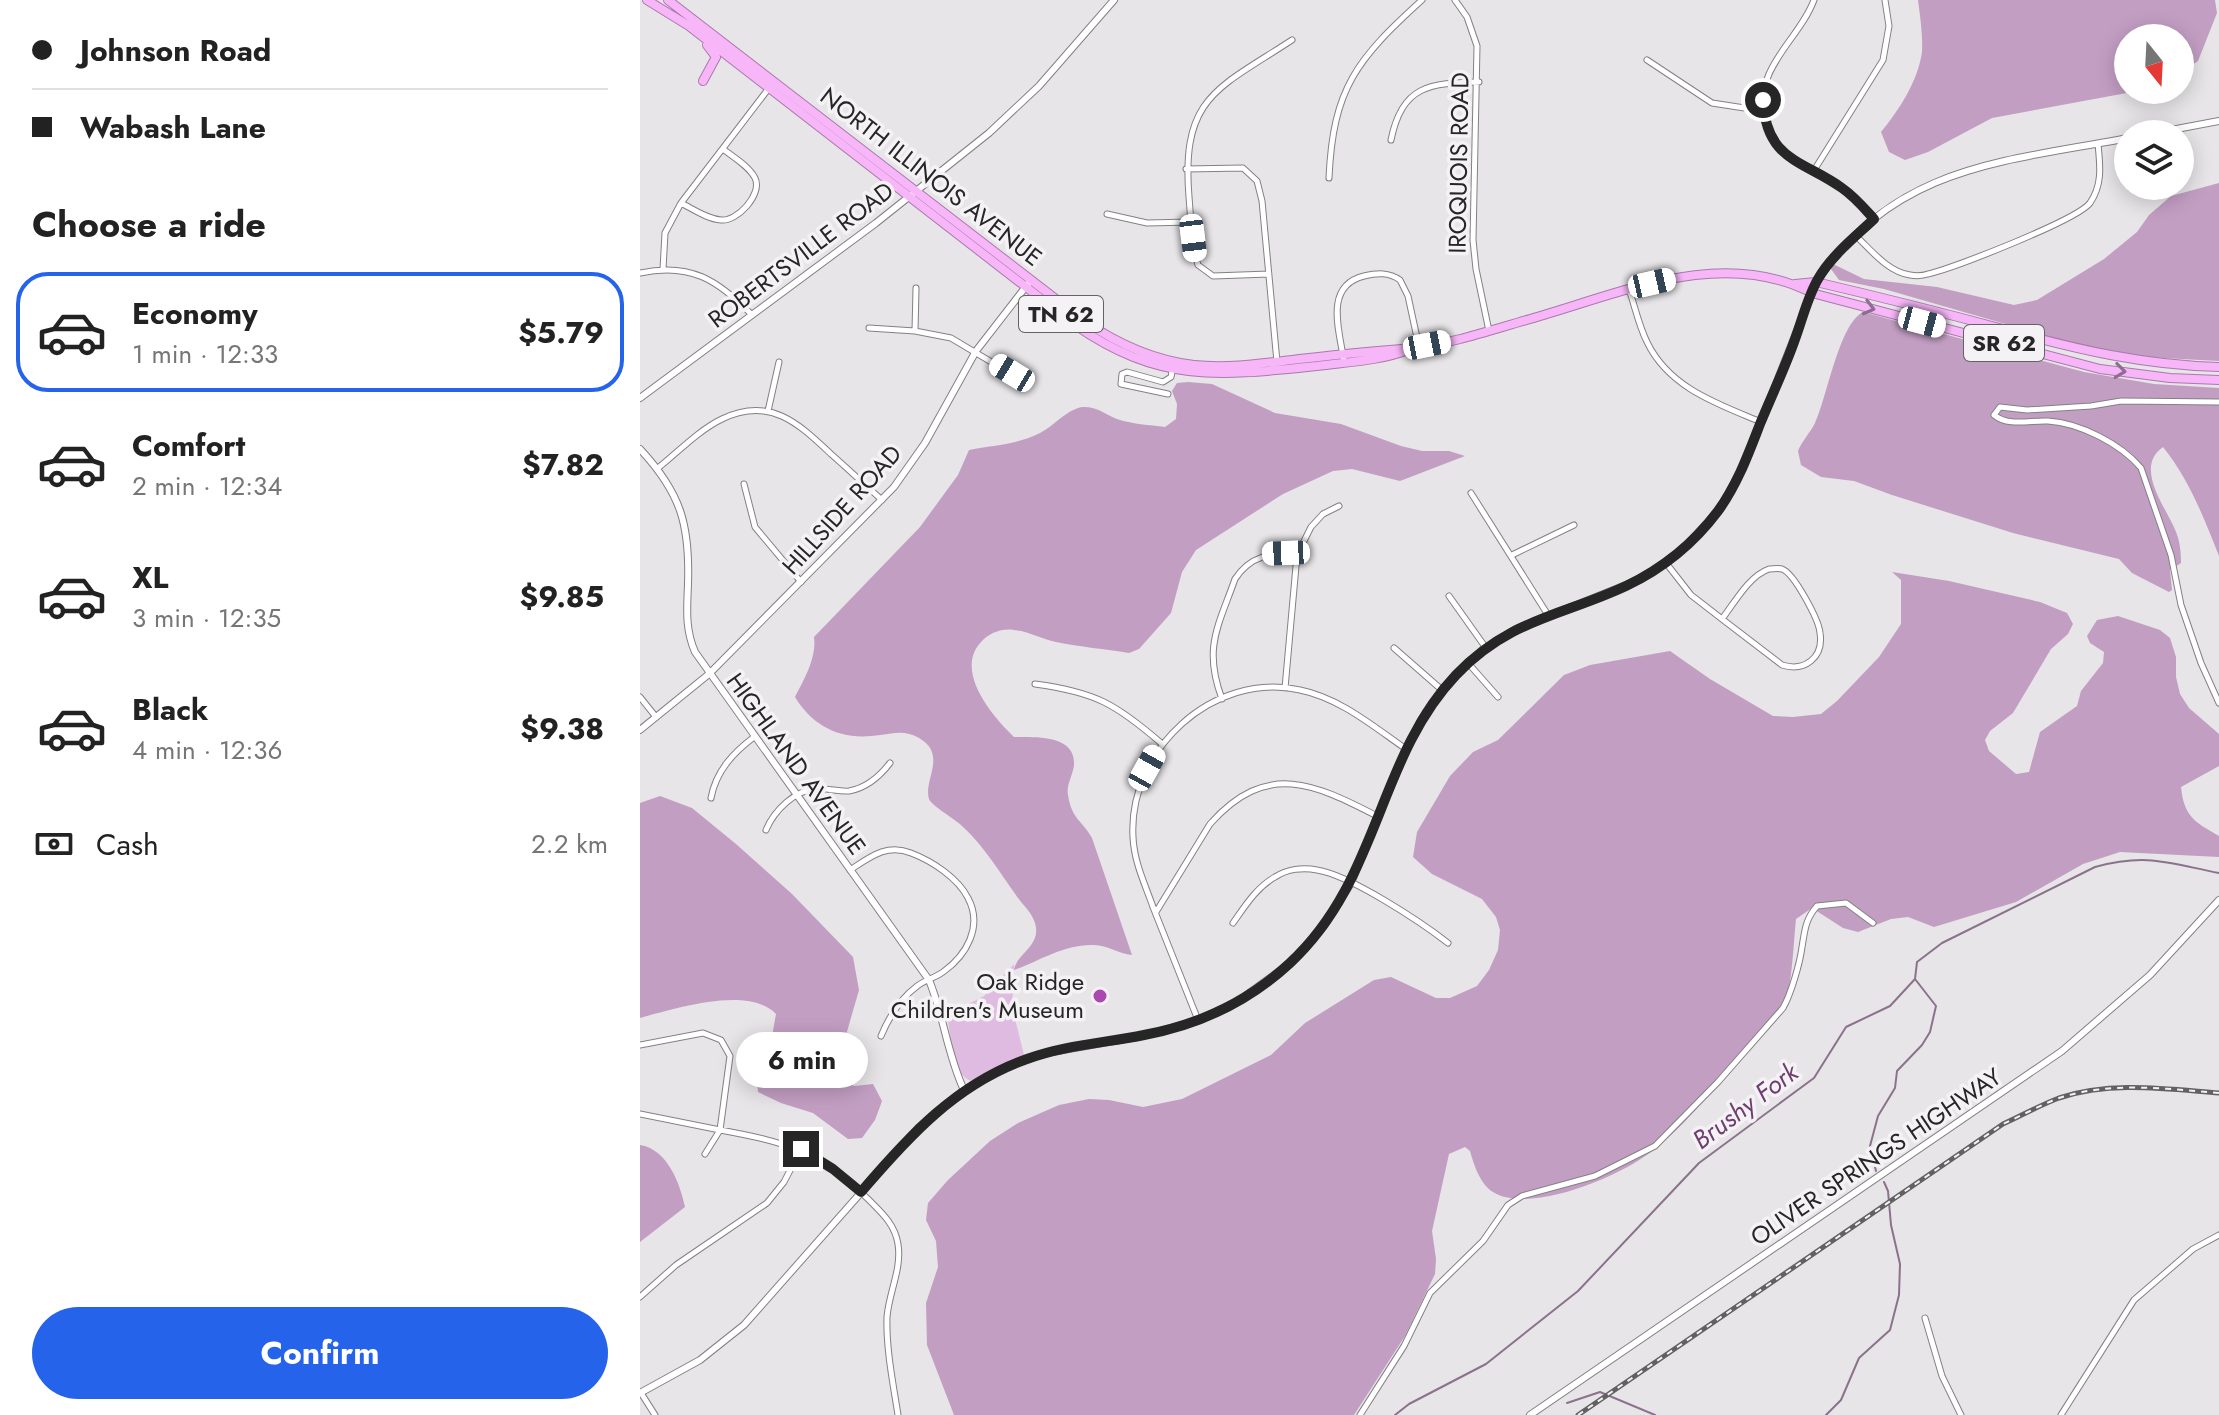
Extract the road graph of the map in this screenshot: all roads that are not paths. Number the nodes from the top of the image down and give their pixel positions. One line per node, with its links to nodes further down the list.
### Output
1 (668, 0): 14 (highway, NORTH ILLINOIS AVENUE / TN 62)
2 (1114, 0): 25 (street, ROBERTSVILLE ROAD)
3 (1422, 0): 24 (street)
4 (1455, 0): 13 (street, IROQUOIS ROAD)
5 (1814, 0): 15 (street)
6 (1885, 0): 23 (street)
7 (640, 2): 8 (highway)
8 (651, 2): 9 (highway, TN 62)
9 (672, 14): 12 (highway, TN 62); 12 (highway)
10 (1292, 40): 22 (street)
11 (1647, 60): 15 (street)
12 (734, 61): 14 (highway, TN 62)
13 (1479, 82): 18 (street); 43 (street, IROQUOIS ROAD)
14 (772, 85): 21 (street); 25 (highway, NORTH ILLINOIS AVENUE / TN 62)
15 (1764, 111): 23 (street)
16 (2219, 121): 17 (street)
17 (2194, 126)
18 (1391, 140)
19 (2114, 141): 20 (street)
20 (2098, 144): 28 (street); 30 (street)
21 (723, 149): 26 (street); 26 (street)
22 (1186, 169): 29 (street); 33 (street)
23 (1813, 172): 28 (street)
24 (1329, 178)
25 (912, 193): 35 (highway, NORTH ILLINOIS AVENUE / TN 62); 40 (street, ROBERTSVILLE ROAD)
26 (681, 203): 31 (street)
27 (1107, 214): 29 (street)
28 (1874, 219): 30 (street)
29 (1191, 222): 33 (street)
30 (1856, 236): 34 (street)
31 (663, 269): 32 (street); 40 (street)
32 (640, 273)
33 (1269, 274): 49 (street)
34 (1816, 282): 36 (highway, SR 62); 39 (street); 50 (highway, SR 62)
35 (1028, 283): 45 (street, HILLSIDE ROAD); 48 (highway, NORTH ILLINOIS AVENUE / TN 62)
36 (1795, 284): 38 (highway, NORTH ILLINOIS AVENUE / TN 62); 39 (highway, SR 62)
37 (916, 288): 42 (street)
38 (1629, 289): 43 (highway, NORTH ILLINOIS AVENUE / TN 62); 57 (street)
39 (1812, 293): 51 (highway, SR 62, one-way to 51); 57 (street)
40 (752, 315): 54 (street, ROBERTSVILLE ROAD)
41 (869, 328): 42 (street)
42 (915, 331): 45 (street)
43 (1489, 331): 44 (highway, NORTH ILLINOIS AVENUE / TN 62)
44 (1416, 347): 46 (highway, NORTH ILLINOIS AVENUE / TN 62); 46 (street)
45 (976, 351): 52 (street); 62 (street, HILLSIDE ROAD)
46 (1344, 358): 49 (highway, NORTH ILLINOIS AVENUE / TN 62)
47 (779, 362): 56 (street)
48 (1174, 366): 49 (highway, NORTH ILLINOIS AVENUE / TN 62); 53 (street)
49 (1277, 366)
50 (2219, 367)
51 (2219, 380)
52 (1025, 382)
53 (1168, 394)
54 (640, 398)
55 (2219, 402): 82 (street)
56 (768, 411): 59 (street); 62 (street)
57 (1761, 422): 67 (street)
58 (640, 449): 59 (street, HIGHLAND AVENUE)
59 (658, 468): 75 (street, HIGHLAND AVENUE)
60 (744, 484): 68 (street)
61 (1471, 493): 66 (street)
62 (882, 500): 68 (street, HILLSIDE ROAD)
63 (1339, 506): 65 (street)
64 (1574, 525): 66 (street)
65 (1297, 555): 77 (street); 81 (street)
66 (1512, 555): 70 (street)
67 (1666, 563): 70 (street); 71 (street)
68 (801, 582): 75 (street, HILLSIDE ROAD)
69 (1449, 596): 73 (street)
70 (1548, 615): 73 (street)
71 (1722, 619): 71 (street)
72 (1394, 648): 78 (street)
73 (1486, 648): 74 (street)
74 (1468, 663): 78 (street); 80 (street)
75 (709, 674): 83 (street, HILLSIDE ROAD); 85 (street, HIGHLAND AVENUE)
76 (1035, 684): 86 (street)
77 (1285, 688): 81 (street); 87 (street)
78 (1442, 690): 87 (street)
79 (640, 697): 83 (street)
80 (1498, 697)
81 (1222, 699): 86 (street)
82 (2219, 703)
83 (657, 718): 84 (street, HILLSIDE ROAD)
84 (640, 730)
85 (754, 737): 89 (street, HIGHLAND AVENUE); 90 (street)
86 (1161, 743): 96 (street)
87 (1406, 749): 91 (street)
88 (890, 763): 89 (street)
89 (797, 796): 92 (street); 93 (street, HIGHLAND AVENUE)
90 (711, 798)
91 (1379, 817): 94 (street); 96 (street)
92 (766, 830)
93 (850, 870): 100 (street, HIGHLAND AVENUE); 100 (street)
94 (1351, 883): 97 (street); 99 (street); 101 (street)
95 (2219, 900): 117 (street, OLIVER SPRINGS HIGHWAY)
96 (1156, 913): 101 (street)
97 (1233, 923)
98 (1873, 923): 116 (street)
99 (1448, 943)
100 (929, 980): 102 (street); 104 (street, HIGHLAND AVENUE)
101 (1198, 1020): 104 (street)
102 (881, 1036)
103 (640, 1045): 106 (street)
104 (964, 1090): 109 (street)
105 (640, 1114): 106 (street)
106 (720, 1130): 107 (street); 108 (street)
107 (801, 1149): 109 (street); 111 (street)
108 (705, 1154)
109 (861, 1192): 113 (street); 115 (street)
110 (2219, 1235): 119 (street)
111 (640, 1297)
112 (1925, 1318): 118 (street)
113 (640, 1393): 114 (street)
114 (655, 1415)
115 (898, 1415)
116 (1360, 1415)
117 (1530, 1415)
118 (1961, 1415)
119 (2061, 1415)

